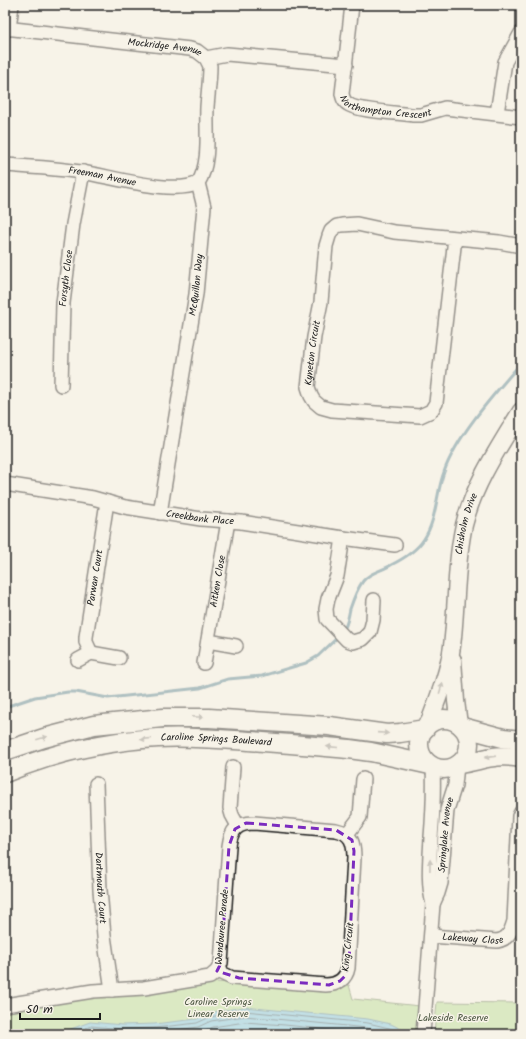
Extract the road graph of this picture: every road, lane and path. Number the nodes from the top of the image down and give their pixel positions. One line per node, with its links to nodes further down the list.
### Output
1 (12, 5): 3 (street)
2 (352, 5): 6 (street, Northampton Crescent)
3 (7, 29): 5 (street, Mockridge Avenue)
4 (521, 33): 7 (street)
5 (206, 58): 6 (street, Mockridge Avenue); 11 (street)
6 (346, 66): 7 (street, Northampton Crescent)
7 (497, 113): 8 (street, Northampton Crescent)
8 (521, 116)
9 (5, 165): 10 (street, Freeman Avenue)
10 (82, 172): 11 (street, Freeman Avenue); 14 (street, Forsyth Close)
11 (198, 183): 18 (street, McQuillan Way)
12 (455, 238): 12 (street, Kyneton Circuit); 13 (street, Kyneton Circuit)
13 (521, 246)
14 (61, 385)
15 (521, 411): 25 (street, Chisholm Drive)
16 (5, 484): 17 (street, Creekbank Place)
17 (107, 502): 18 (street, Creekbank Place); 26 (street, Parwan Court)
18 (160, 513): 19 (street, Creekbank Place)
19 (228, 521): 20 (street, Creekbank Place); 23 (street, Aitken Close)
20 (343, 538): 21 (street, Creekbank Place); 22 (street)
21 (395, 545)
22 (374, 600)
23 (208, 641): 24 (street); 29 (street, Aitken Close)
24 (236, 646)
25 (452, 648): 30 (street, Chisholm Drive); 31 (street, Chisholm Drive, one-way to 25)
26 (91, 653): 27 (street); 28 (street)
27 (119, 658)
28 (78, 660)
29 (204, 663)
30 (460, 726): 31 (main road); 32 (main road); 35 (main road)
31 (427, 727): 33 (main road, Caroline Springs Boulevard, one-way to 31); 36 (main road)
32 (521, 740)
33 (5, 751)
34 (521, 758): 35 (main road, one-way to 35)
35 (458, 764): 36 (main road); 44 (street, Springlake Avenue)
36 (431, 765): 38 (main road, Caroline Springs Boulevard, one-way to 38); 44 (street, Springlake Avenue, one-way to 36)
37 (232, 767): 42 (street)
38 (5, 772)
39 (364, 779): 43 (street)
40 (96, 784): 47 (street, Dartmouth Court)
41 (521, 812): 45 (street, Lakeway Close)
42 (238, 826): 43 (street); 46 (street, Wendouree Parade)
43 (347, 834): 46 (street, King Circuit)
44 (433, 904): 45 (street, Springlake Avenue)
45 (431, 936): 49 (street, Springlake Avenue)
46 (217, 971): 47 (street, Wendouree Parade)
47 (112, 990): 48 (street, Wendouree Parade)
48 (5, 1005)
49 (423, 1034)

